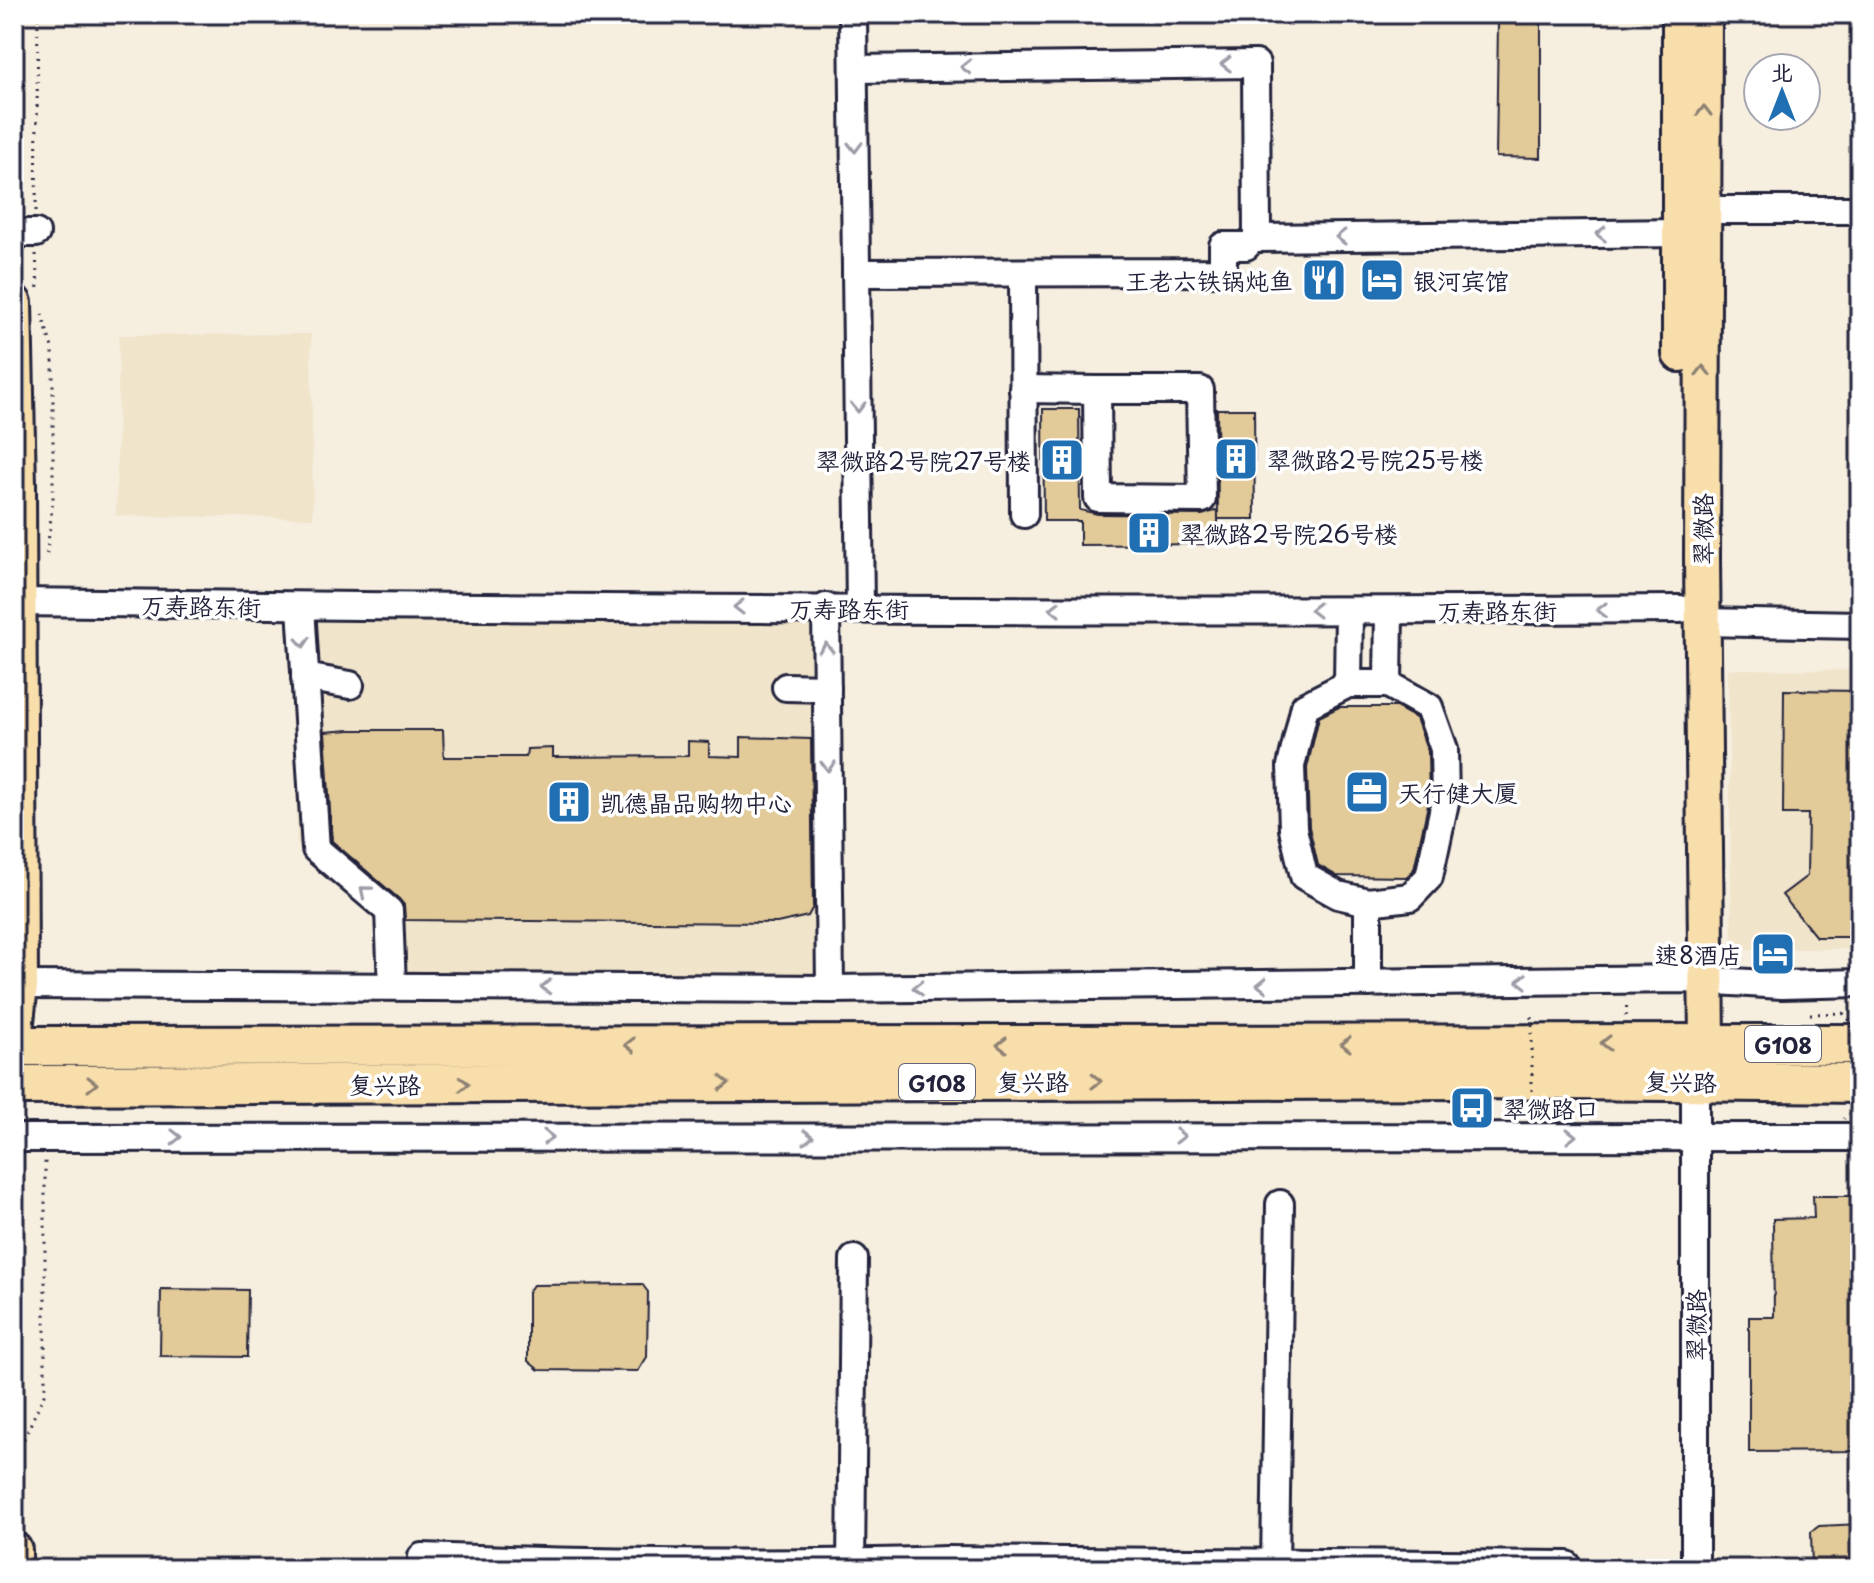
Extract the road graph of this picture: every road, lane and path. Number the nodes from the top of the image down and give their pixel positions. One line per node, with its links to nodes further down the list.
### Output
1 (853, 14): 4 (street)
2 (1680, 14): 7 (main road, 翠微路)
3 (1704, 14): 5 (main road, 翠微路, one-way to 3)
4 (854, 69): 7 (street, one-way to 4); 9 (street, one-way to 9)
5 (1704, 210): 6 (street); 22 (main road, 翠微路, one-way to 5)
6 (1860, 210)
7 (1679, 233): 22 (main road, 翠微路)
8 (1246, 246): 10 (street)
9 (856, 273): 10 (street); 19 (street, one-way to 19)
10 (1023, 273): 12 (street)
11 (14, 303): 14 (main road)
12 (1023, 389): 13 (street); 15 (street)
13 (1097, 390): 13 (street)
14 (16, 478): 16 (main road)
15 (1024, 514)
16 (18, 602): 17 (street, 万寿路东街); 34 (main road)
17 (301, 607): 18 (street, 万寿路东街, one-way to 17); 24 (street, one-way to 24)
18 (826, 607): 19 (street, 万寿路东街); 29 (street, one-way to 18)
19 (860, 608): 20 (street, 万寿路东街, one-way to 19)
20 (1349, 611): 21 (street, 万寿路东街); 25 (street)
21 (1389, 611): 22 (street, 万寿路东街, one-way to 21); 26 (street)
22 (1692, 616): 23 (street, 万寿路东街); 31 (main road, 翠微路)
23 (1860, 625)
24 (305, 677): 27 (street); 35 (street, one-way to 24)
25 (1348, 684): 26 (street); 30 (street)
26 (1388, 684): 30 (street)
27 (350, 685)
28 (786, 687): 29 (street)
29 (827, 688): 36 (street, one-way to 36)
30 (1368, 902): 32 (street)
31 (1695, 980): 32 (street, one-way to 32); 33 (street); 41 (main road, 翠微路)
32 (1368, 983): 36 (street, one-way to 36)
33 (1860, 983)
34 (20, 985): 35 (street); 40 (main road)
35 (392, 986): 36 (street, one-way to 35)
36 (830, 989)
37 (1800, 1014): 39 (path)
38 (1532, 1017): 45 (path, bridge)
39 (1851, 1028): 41 (highway, 复兴路 / G108); 46 (path, bridge)
40 (14, 1043): 41 (highway, 复兴路 / G108, one-way to 40)
41 (1695, 1043)
42 (1695, 1080): 43 (highway, 复兴路 / G108); 44 (highway, 复兴路 / G108, one-way to 42); 47 (street, 翠微路)
43 (1860, 1083)
44 (14, 1085)
45 (1532, 1121)
46 (1852, 1128): 47 (street)
47 (1695, 1136): 48 (street, one-way to 47); 57 (street, 翠微路)
48 (14, 1138)
49 (1280, 1204): 55 (street)
50 (854, 1259): 54 (street)
51 (14, 1550): 56 (main road)
52 (422, 1557): 54 (street)
53 (1567, 1565): 55 (street)
54 (851, 1566): 55 (street)
55 (1275, 1566)
56 (14, 1569)
57 (1695, 1569)

